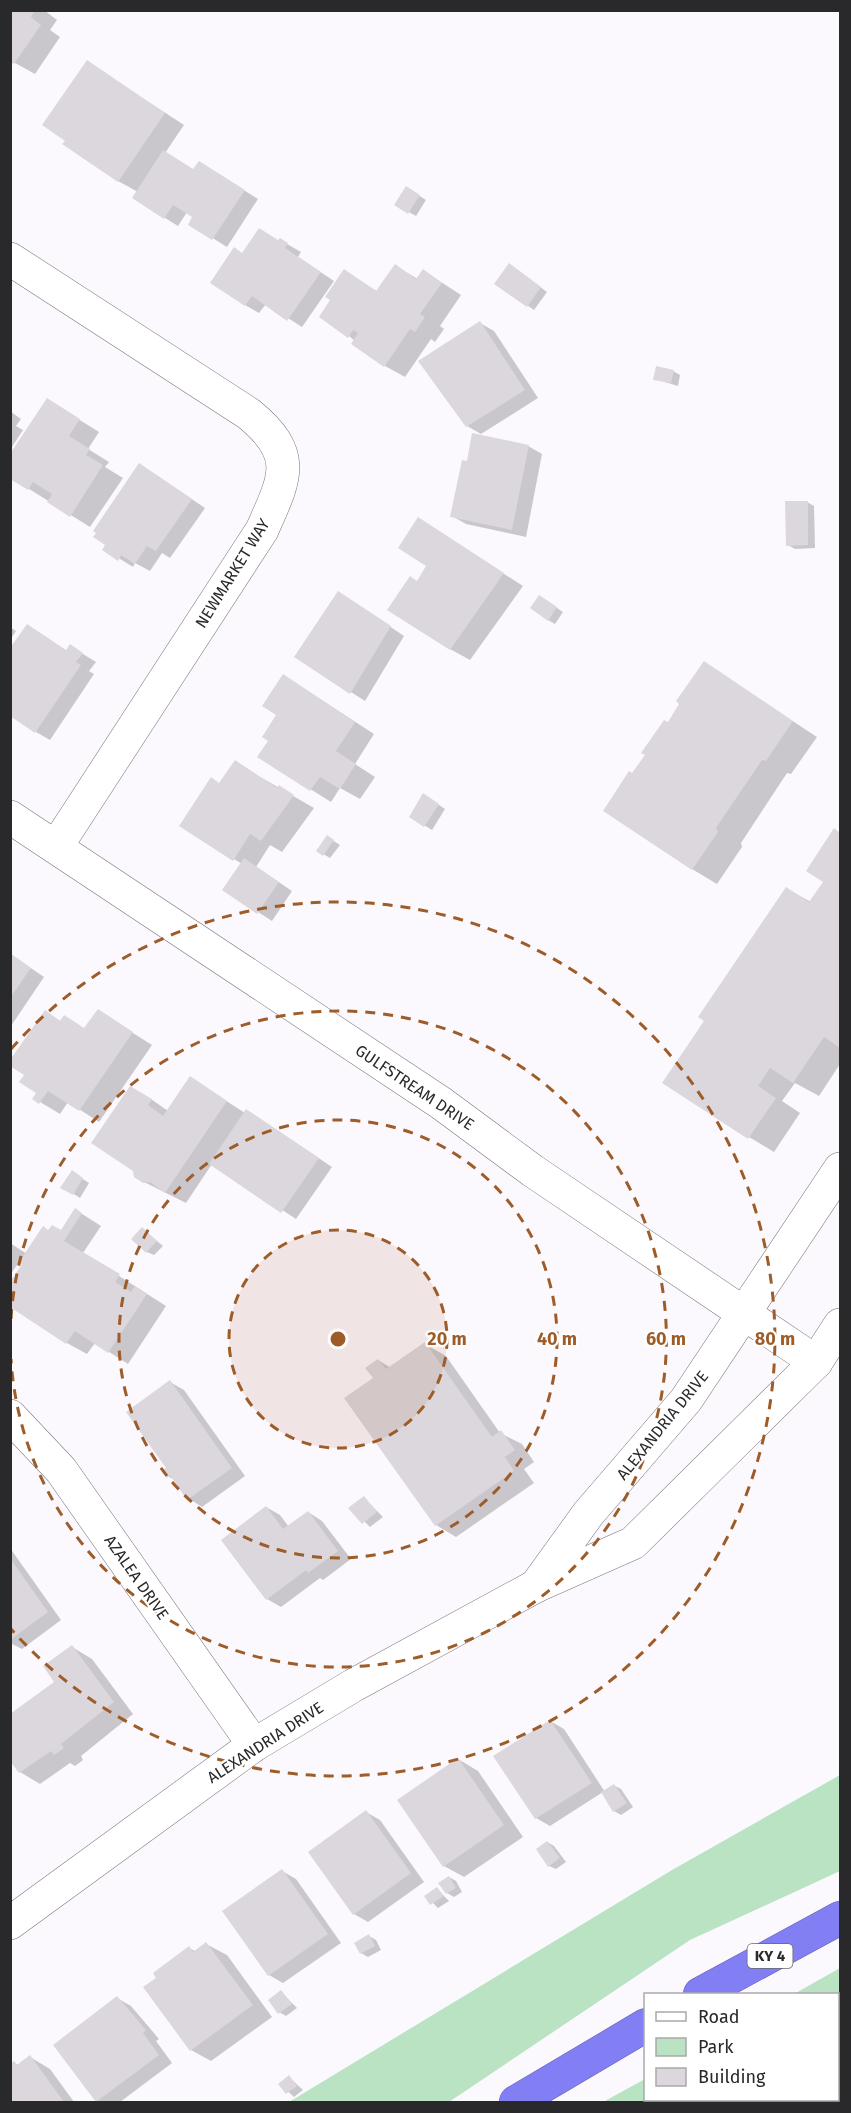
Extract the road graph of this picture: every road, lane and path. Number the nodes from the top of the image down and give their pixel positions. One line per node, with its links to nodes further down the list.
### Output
1 (10, 258): 3 (street, NEWMARKET WAY)
2 (10, 818): 3 (street, GULFSTREAM DRIVE)
3 (56, 847): 5 (street, GULFSTREAM DRIVE)
4 (840, 1169): 5 (street, ALEXANDRIA DRIVE)
5 (745, 1315): 7 (street, GULFSTREAM DRIVE); 9 (street, ALEXANDRIA DRIVE)
6 (840, 1325): 7 (street, ALEXANDRIA DRIVE)
7 (816, 1362): 9 (street, ALEXANDRIA DRIVE)
8 (10, 1416): 10 (street, AZALEA DRIVE)
9 (537, 1586): 10 (street, ALEXANDRIA DRIVE)
10 (254, 1745): 12 (street, ALEXANDRIA DRIVE)
11 (840, 1918): 13 (highway, KY 4)
12 (10, 1923)
13 (704, 1993)
14 (644, 2026): 15 (highway)
15 (516, 2103)

